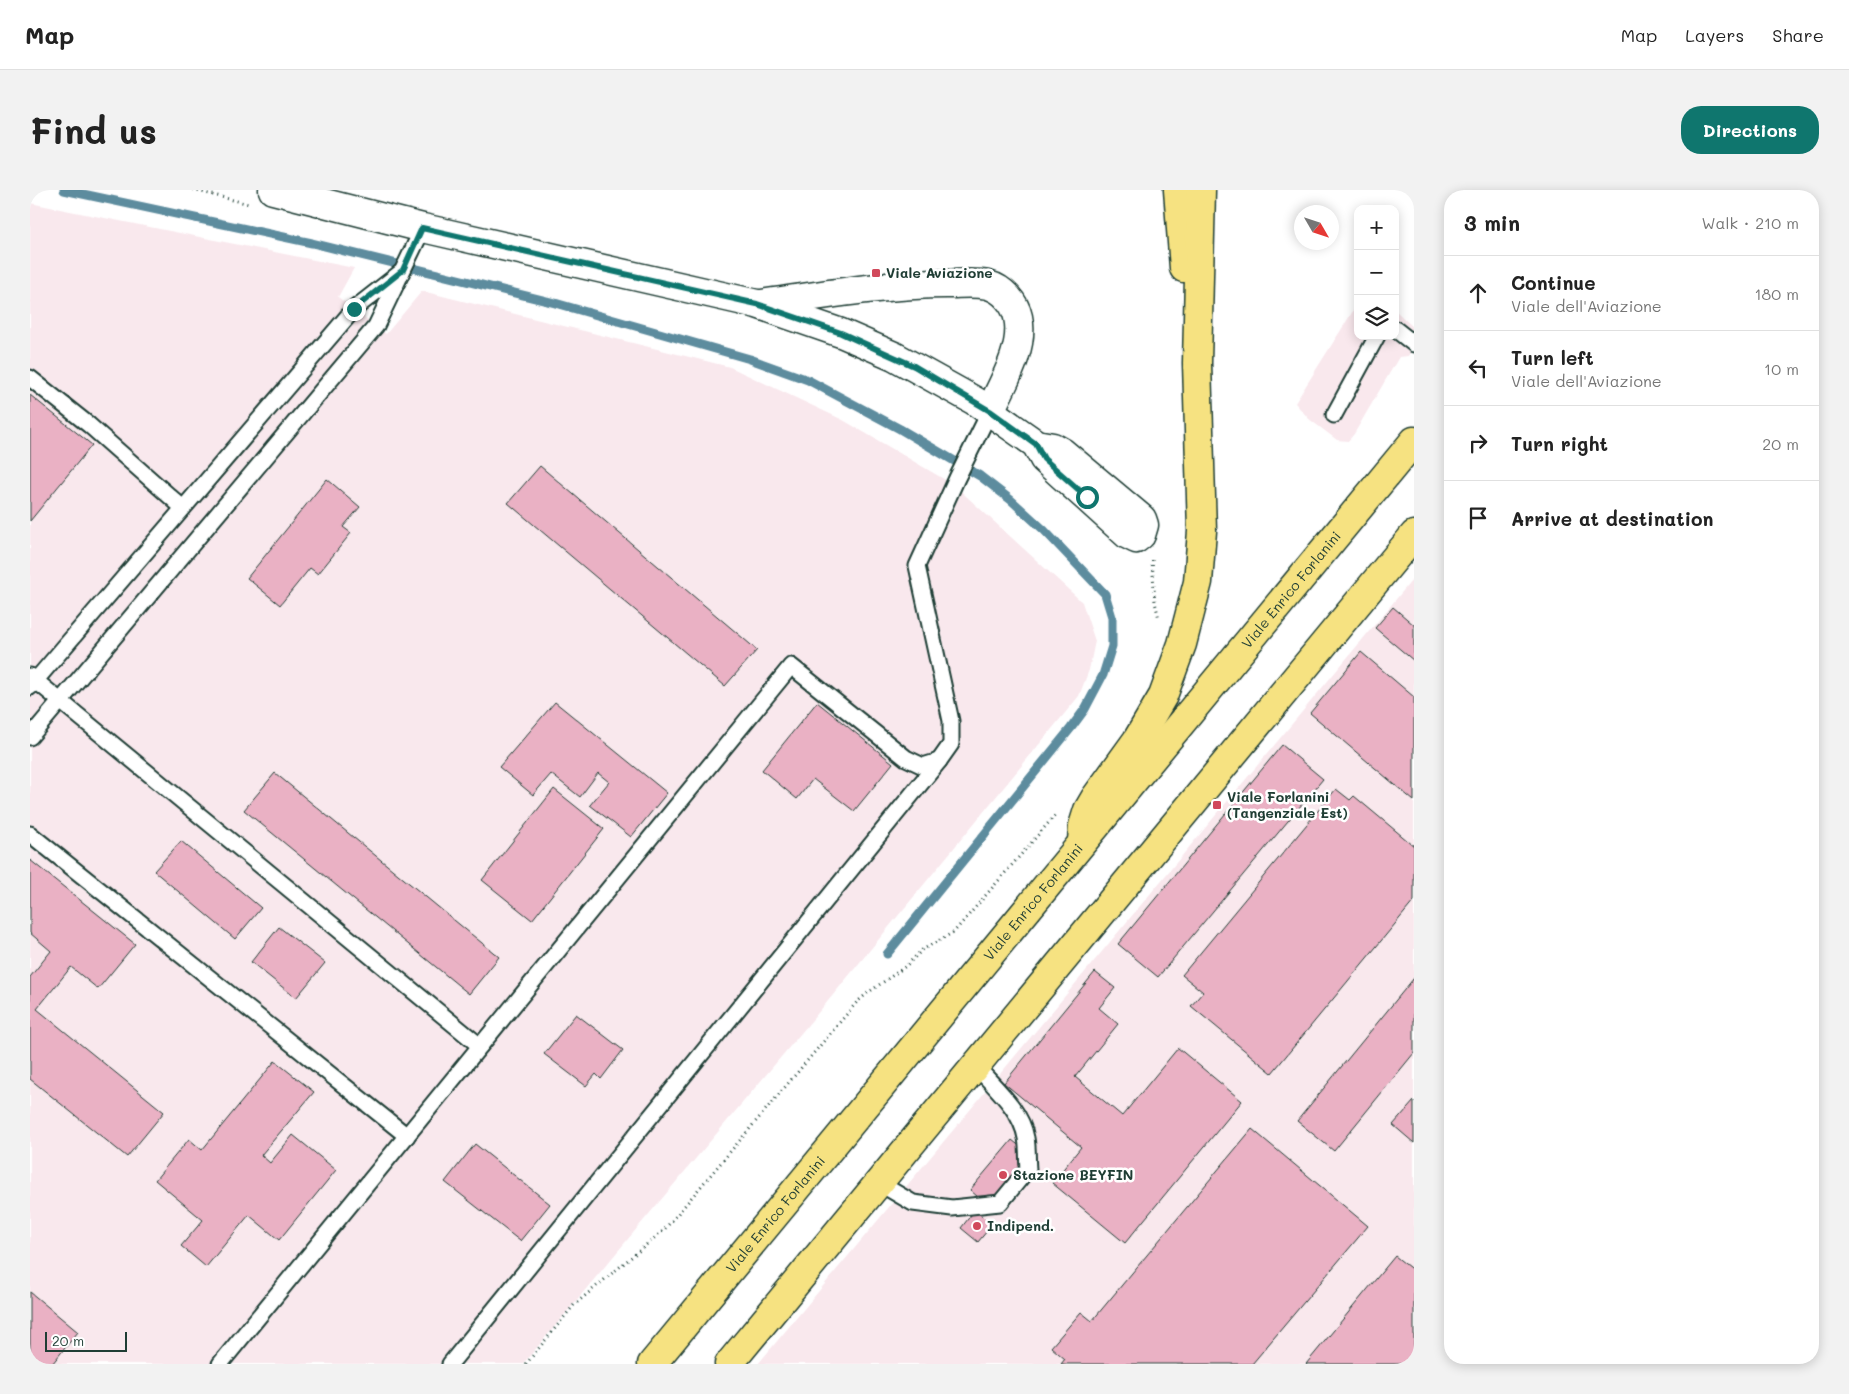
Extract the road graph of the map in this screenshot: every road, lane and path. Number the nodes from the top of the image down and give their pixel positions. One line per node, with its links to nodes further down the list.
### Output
1 (273, 190): 4 (street)
2 (1178, 190): 10 (main road)
3 (1201, 190): 10 (main road)
4 (418, 236): 5 (lane); 6 (street)
5 (403, 270): 16 (lane); 21 (lane)
6 (757, 304): 12 (street); 12 (street)
7 (1399, 333): 9 (lane)
8 (1375, 340): 13 (lane)
9 (1414, 344)
10 (1197, 363): 26 (main road)
11 (30, 378): 16 (lane)
12 (990, 411): 15 (street); 23 (lane)
13 (1334, 415)
14 (1414, 442): 26 (main road, Viale Enrico Forlanini)
15 (1036, 444)
16 (183, 508): 20 (lane)
17 (1414, 535): 28 (main road)
18 (1145, 561): 19 (path)
19 (1160, 622)
20 (32, 681): 21 (lane)
21 (60, 700): 22 (lane); 27 (lane)
22 (30, 737)
23 (939, 761): 27 (lane); 33 (lane)
24 (1060, 808): 34 (path)
25 (30, 834): 29 (lane)
26 (1082, 842): 35 (main road, Viale Enrico Forlanini)
27 (480, 1046): 29 (lane)
28 (976, 1066): 30 (main road); 30 (lane)
29 (407, 1136): 32 (lane)
30 (879, 1183): 31 (main road)
31 (778, 1304): 36 (main road); 37 (street)
32 (220, 1364)
33 (450, 1364)
34 (526, 1364)
35 (652, 1364)
36 (729, 1364)
37 (740, 1364)

